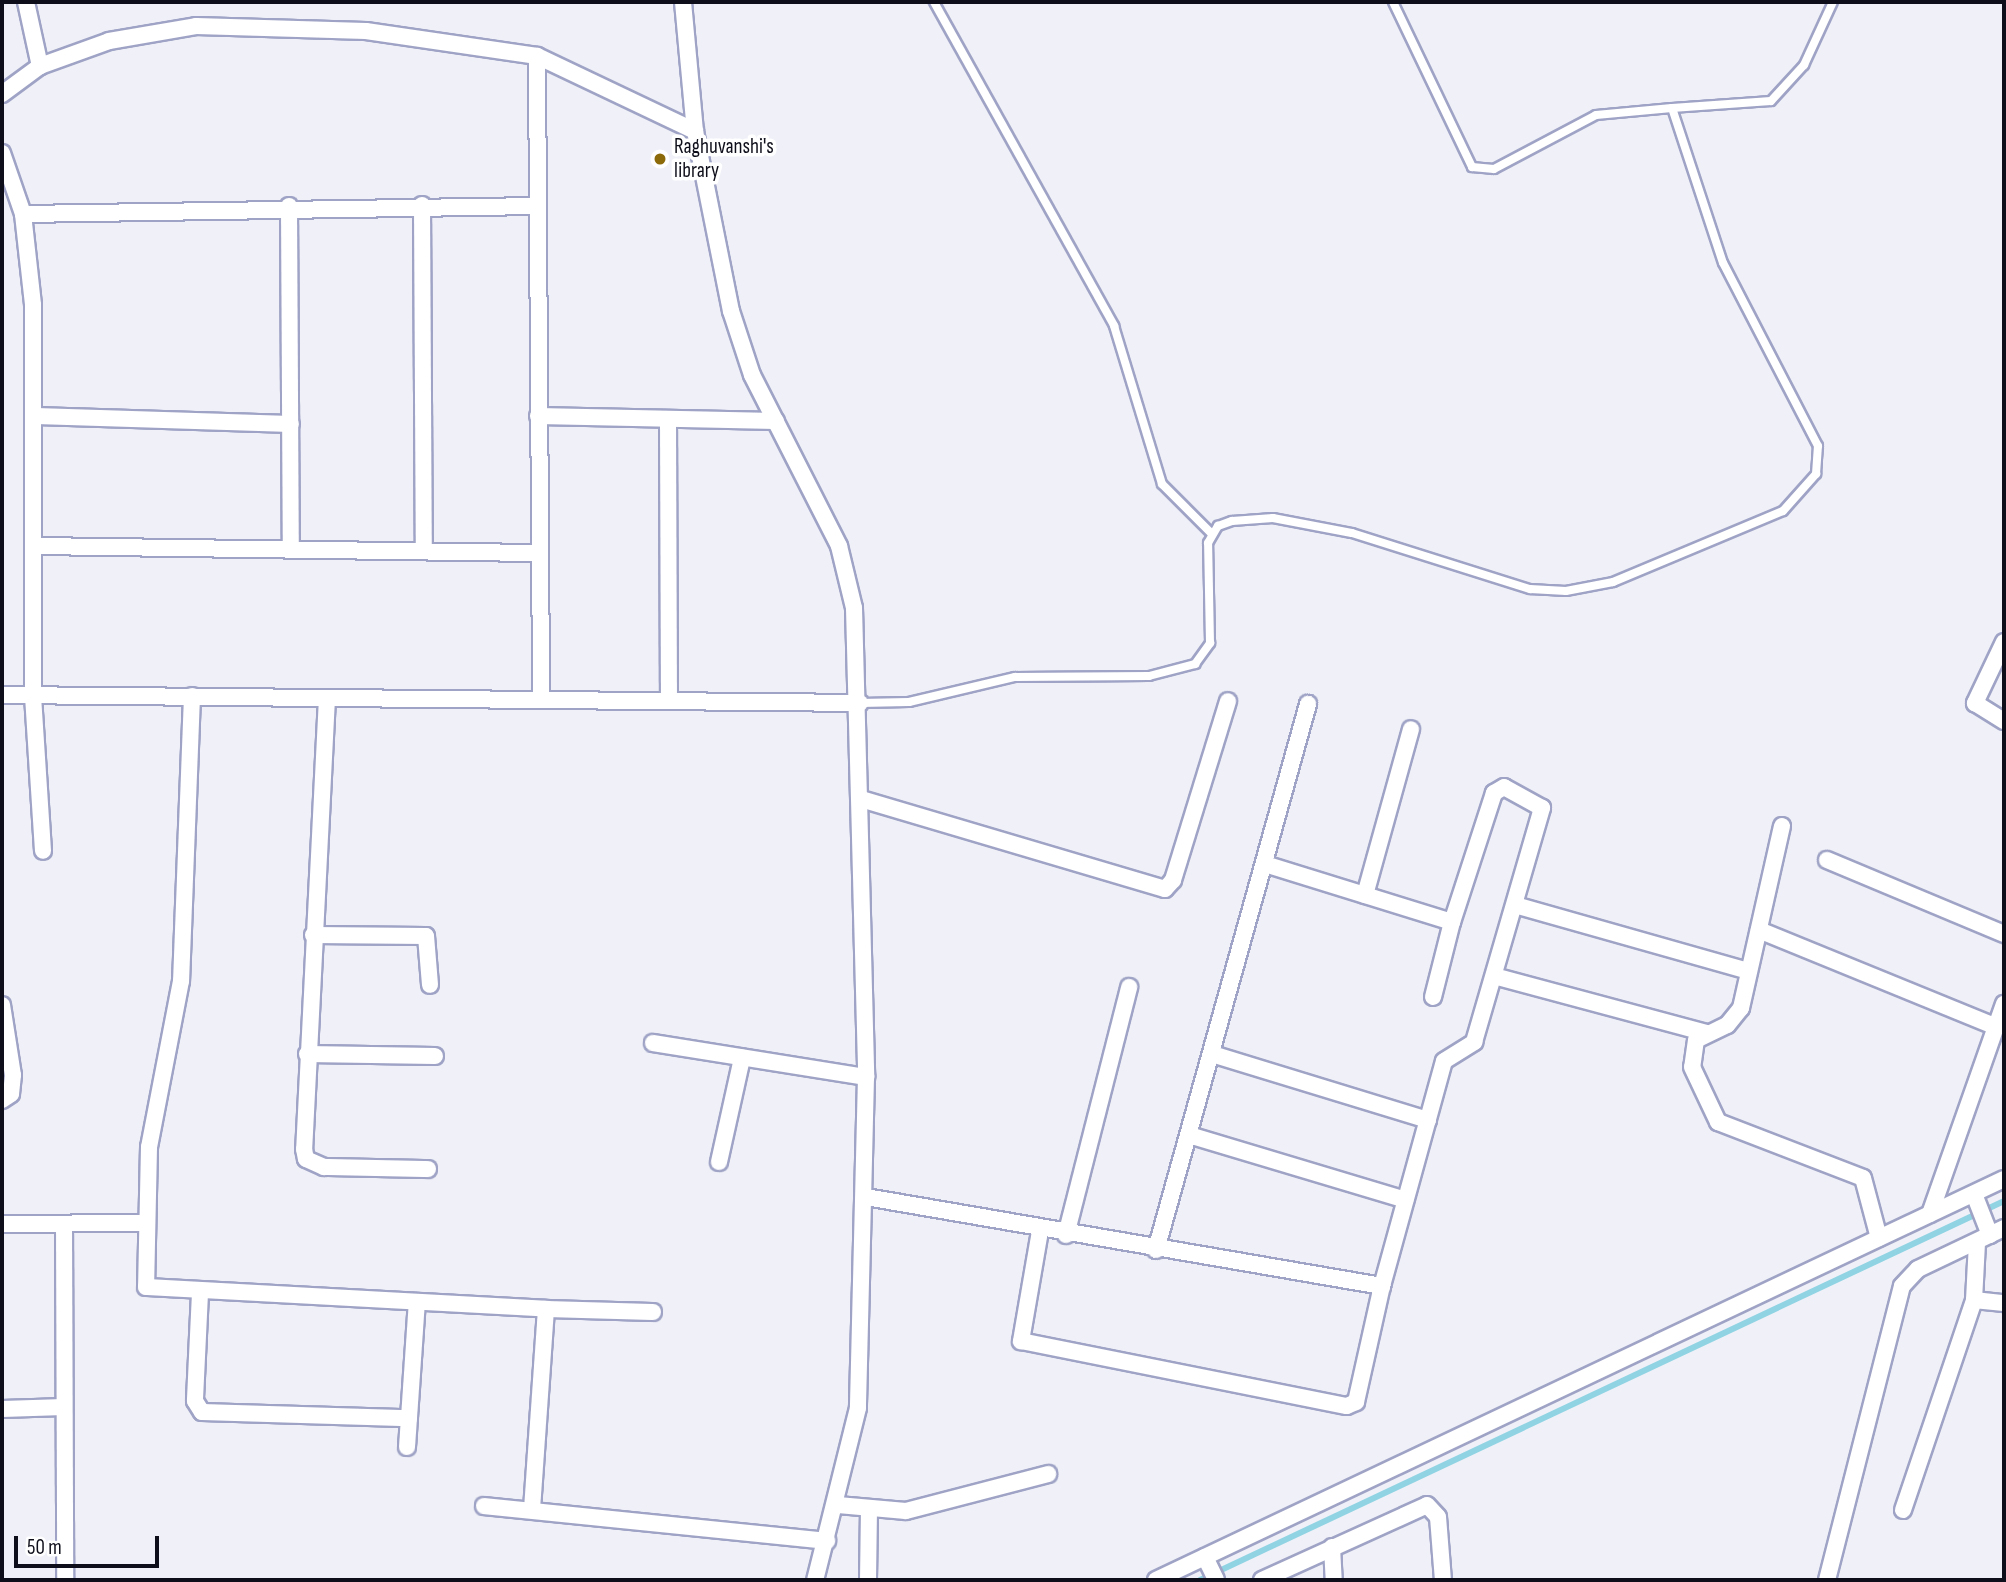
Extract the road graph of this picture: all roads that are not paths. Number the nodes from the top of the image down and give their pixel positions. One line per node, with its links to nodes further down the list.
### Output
1 (26, 2): 7 (street)
2 (683, 2): 10 (street)
3 (934, 2): 21 (lane)
4 (1393, 2): 9 (lane)
5 (1833, 2): 9 (lane)
6 (537, 56): 7 (street); 10 (street); 14 (street)
7 (40, 66): 8 (street)
8 (2, 94)
9 (1672, 108): 21 (lane)
10 (695, 131): 19 (street)
11 (2, 153): 15 (street)
12 (422, 205): 13 (street); 14 (street); 24 (street)
13 (289, 206): 15 (street); 20 (street)
14 (538, 206): 17 (street)
15 (23, 214): 16 (street)
16 (36, 416): 20 (street); 22 (street)
17 (538, 416): 18 (street); 25 (street)
18 (668, 419): 19 (street); 32 (street)
19 (776, 421): 34 (street)
20 (290, 424): 23 (street)
21 (1211, 533): 34 (lane)
22 (34, 546): 23 (street); 28 (street)
23 (291, 548): 24 (street)
24 (424, 549): 25 (street)
25 (537, 554): 31 (street)
26 (2004, 642): 36 (street)
27 (2, 695): 28 (street)
28 (33, 695): 29 (street); 40 (street)
29 (192, 696): 30 (street); 74 (street)
30 (327, 698): 31 (street); 48 (street)
31 (541, 699): 32 (street)
32 (669, 701): 34 (street)
33 (1228, 701): 38 (street)
34 (859, 703): 38 (street)
35 (1308, 704): 42 (street)
36 (2004, 721)
37 (1411, 729): 43 (street)
38 (861, 799): 63 (street)
39 (1782, 826): 46 (street)
40 (43, 851)
41 (1827, 860): 47 (street)
42 (1265, 864): 43 (street); 60 (street)
43 (1364, 895): 45 (street)
44 (1515, 905): 45 (street); 49 (street); 50 (street)
45 (1452, 922): 53 (street)
46 (1759, 930): 49 (street); 56 (street)
47 (2004, 934)
48 (313, 935): 51 (street); 59 (street)
49 (1749, 971): 57 (street)
50 (1494, 976): 57 (street); 65 (street)
51 (430, 985)
52 (1129, 988): 79 (street)
53 (1433, 997)
54 (2004, 1004): 56 (street)
55 (2, 1005): 64 (street)
56 (1992, 1026): 73 (street)
57 (1706, 1033): 80 (street)
58 (653, 1043): 62 (street)
59 (307, 1054): 61 (street); 68 (street)
60 (1212, 1054): 65 (street); 66 (street)
61 (435, 1056)
62 (742, 1058): 63 (street); 67 (street)
63 (866, 1077): 70 (street)
64 (2, 1100)
65 (1428, 1120): 72 (street)
66 (1189, 1135): 72 (street); 81 (street)
67 (719, 1162)
68 (428, 1169)
69 (2004, 1180): 71 (street)
70 (866, 1197): 77 (street); 94 (street)
71 (1976, 1199): 73 (street); 78 (street)
72 (1405, 1200): 82 (street)
73 (1930, 1214): 80 (street)
74 (145, 1223): 76 (street); 83 (street)
75 (2, 1224): 76 (street)
76 (64, 1224): 89 (street)
77 (1040, 1231): 79 (street); 82 (street)
78 (1989, 1232): 84 (street); 109 (street)
79 (1066, 1235): 81 (street)
80 (1879, 1238): 101 (street)
81 (1156, 1250): 82 (street)
82 (1382, 1286)
83 (200, 1293): 85 (street); 91 (street)
84 (1974, 1300): 86 (street); 97 (street)
85 (417, 1302): 87 (street); 91 (street)
86 (2004, 1303)
87 (546, 1309): 88 (street); 96 (street)
88 (653, 1312)
89 (64, 1407): 90 (street); 102 (street)
90 (2, 1409)
91 (409, 1418): 92 (street)
92 (407, 1447)
93 (1048, 1474): 98 (street)
94 (838, 1505): 98 (street); 99 (street)
95 (484, 1506): 96 (street)
96 (532, 1510): 99 (street)
97 (1903, 1510)
98 (869, 1512): 104 (street)
99 (827, 1541): 103 (street)
100 (1332, 1547): 106 (street); 107 (street); 108 (street)
101 (1211, 1568): 105 (street)
102 (65, 1580)
103 (815, 1580)
104 (868, 1580)
105 (1156, 1580)
106 (1262, 1580)
107 (1334, 1580)
108 (1443, 1580)
109 (1827, 1580)

